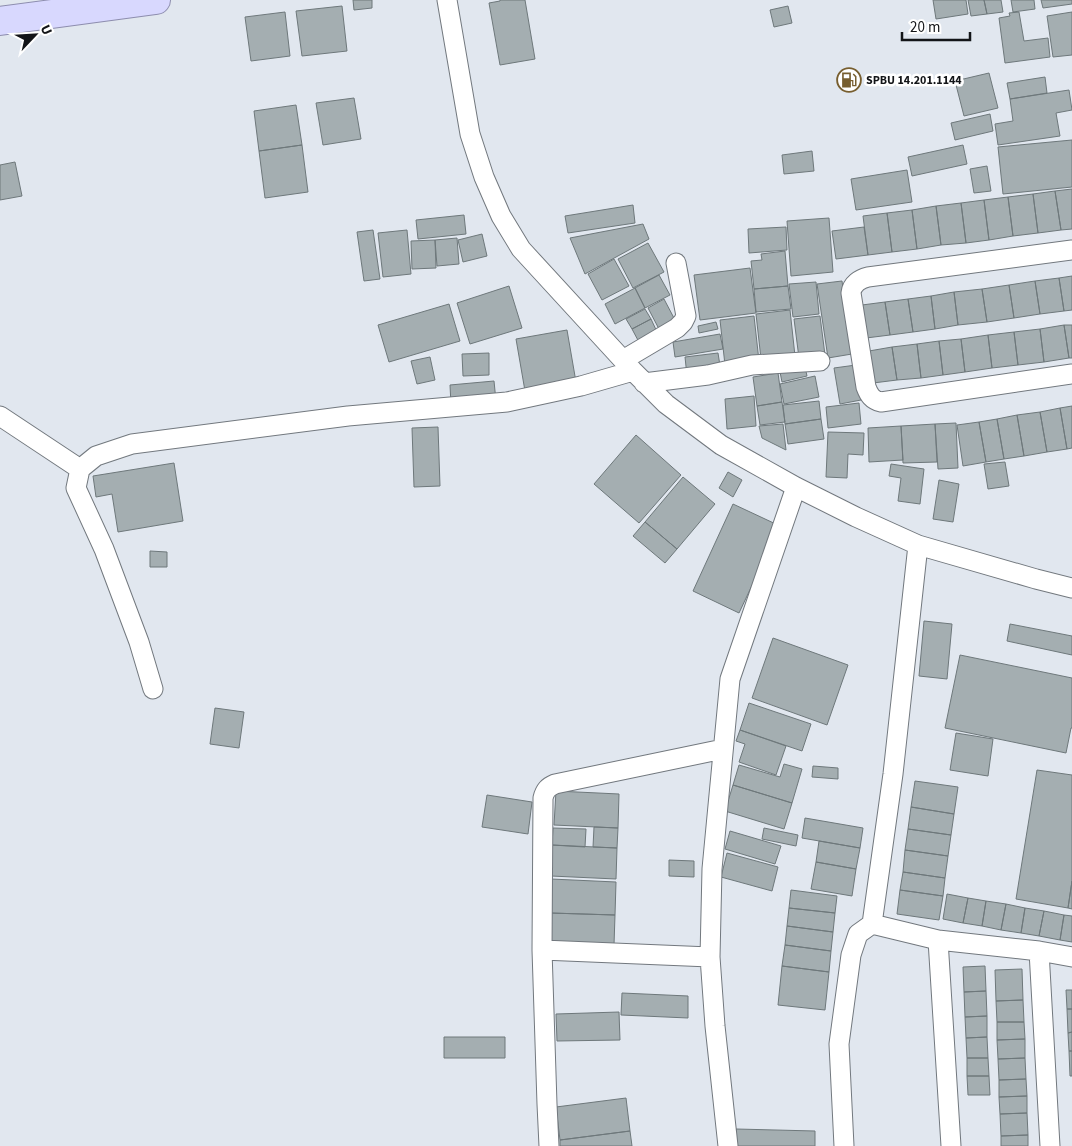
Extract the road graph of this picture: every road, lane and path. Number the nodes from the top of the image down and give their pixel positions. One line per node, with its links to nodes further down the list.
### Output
1 (156, 0): 3 (highway)
2 (447, 0): 7 (street)
3 (0, 21)
4 (1072, 250): 8 (street)
5 (676, 263): 7 (street)
6 (820, 361): 7 (street)
7 (633, 372): 10 (street); 11 (street)
8 (1072, 374)
9 (0, 416): 10 (street)
10 (80, 470): 14 (street)
11 (796, 487): 12 (street); 15 (street)
12 (918, 546): 13 (street); 16 (street)
13 (1072, 588)
14 (153, 689)
15 (723, 748): 18 (street); 20 (street)
16 (872, 924): 17 (street); 24 (street)
17 (938, 940): 19 (street); 25 (street)
18 (542, 950): 20 (street); 22 (street)
19 (1039, 951): 21 (street); 26 (street)
20 (710, 957): 23 (street)
21 (1072, 957)
22 (549, 1146)
23 (728, 1146)
24 (844, 1146)
25 (950, 1146)
26 (1050, 1146)

